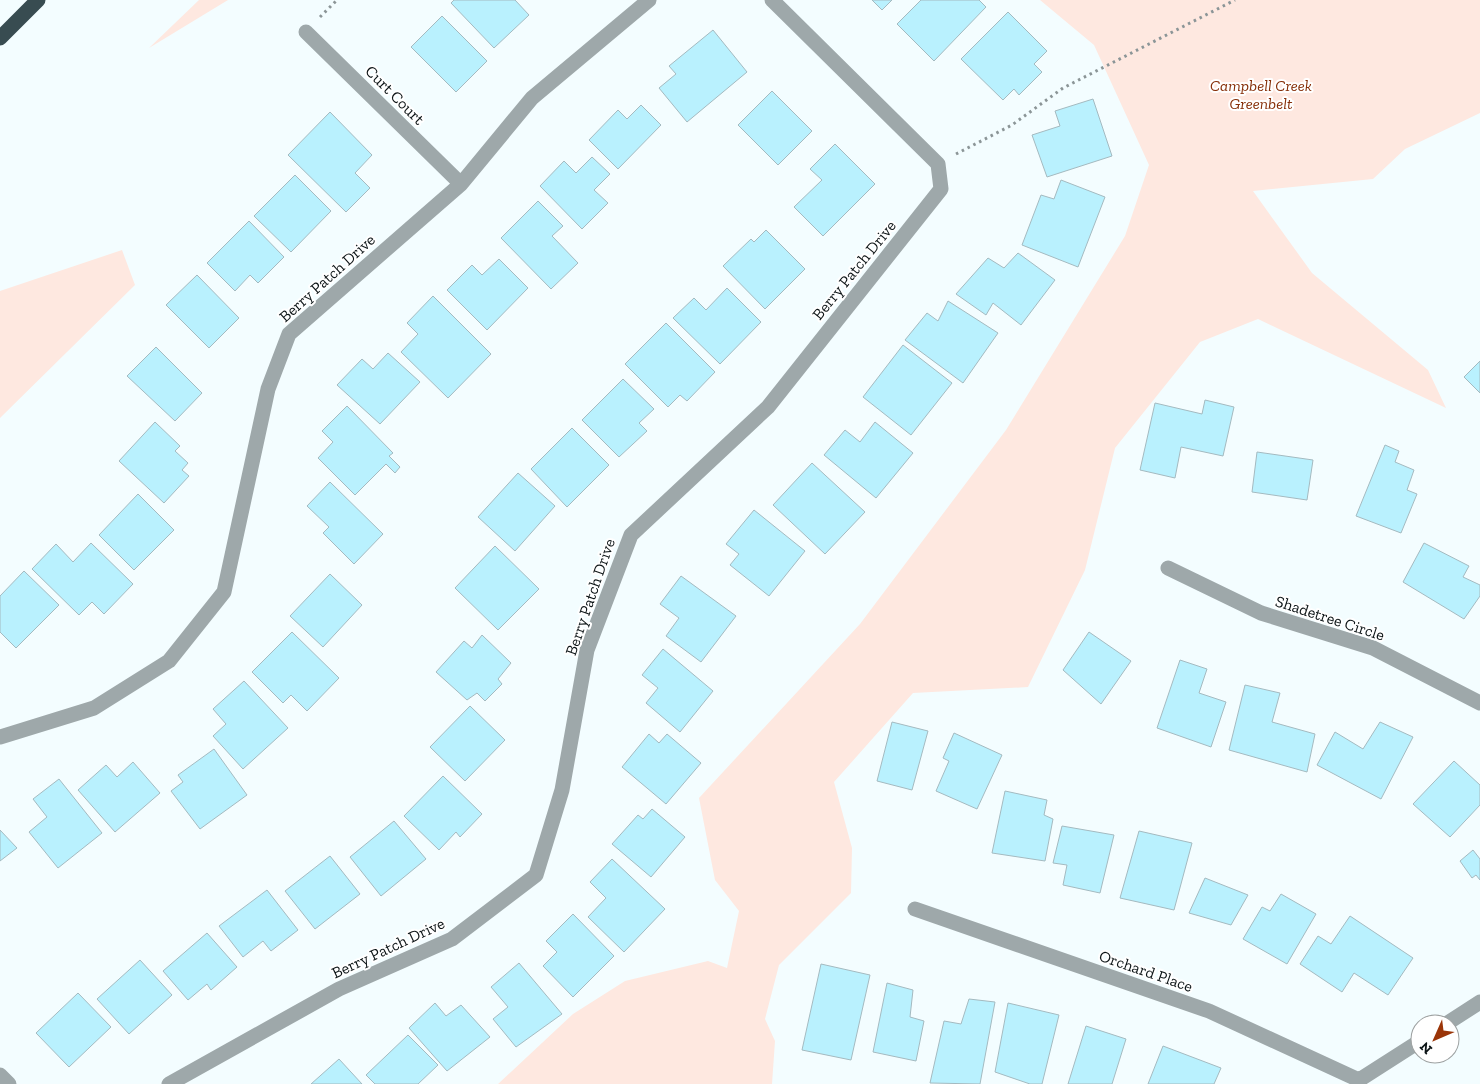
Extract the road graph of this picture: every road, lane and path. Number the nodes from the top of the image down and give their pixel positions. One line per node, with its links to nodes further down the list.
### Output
1 (27, 0): 6 (highway)
2 (38, 0): 8 (highway)
3 (649, 0): 10 (street, Berry Patch Drive)
4 (772, 0): 9 (street)
5 (1235, 0): 9 (path)
6 (0, 31)
7 (306, 32): 10 (street, Curt Court)
8 (0, 38)
9 (938, 164): 21 (street, Berry Patch Drive)
10 (461, 184): 13 (street, Berry Patch Drive)
11 (1168, 568): 12 (street, Shadetree Circle)
12 (1480, 703)
13 (0, 737)
14 (915, 909): 19 (street, Orchard Place)
15 (1480, 1002): 16 (street)
16 (1460, 1015)
17 (1410, 1048): 19 (street)
18 (0, 1075): 20 (street)
19 (1358, 1082)
20 (9, 1084)
21 (169, 1084)

